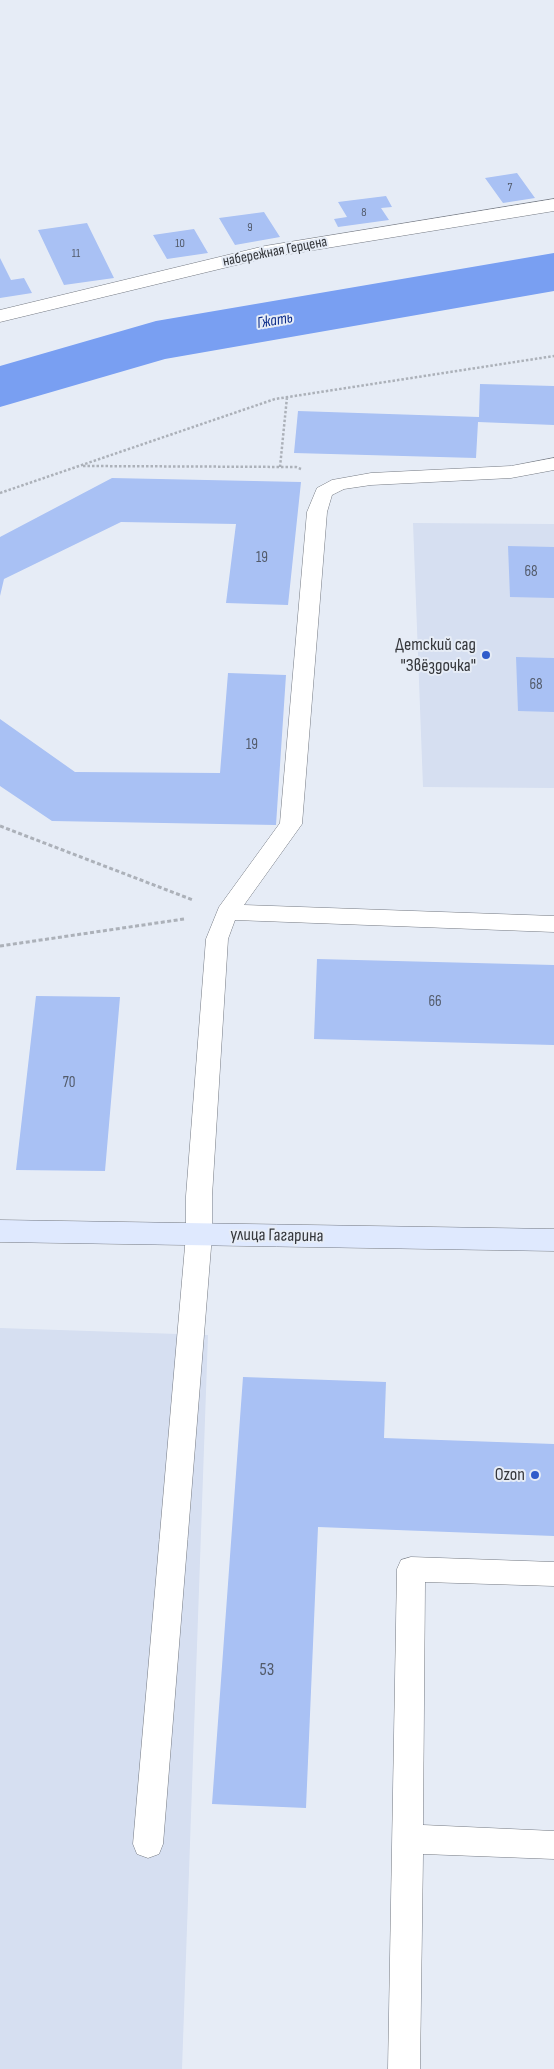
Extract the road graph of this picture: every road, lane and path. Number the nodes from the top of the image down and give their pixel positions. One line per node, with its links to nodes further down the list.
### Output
1 (554, 205): 2 (street, набережная Герцена)
2 (0, 316)
3 (554, 356): 4 (path)
4 (287, 397): 6 (path); 7 (path)
5 (554, 464): 8 (lane)
6 (80, 466): 7 (path); 9 (path)
7 (280, 467): 8 (path)
8 (339, 484): 11 (lane)
9 (0, 493)
10 (0, 826): 11 (path)
11 (227, 912): 12 (lane); 13 (path); 15 (lane)
12 (554, 924)
13 (0, 946)
14 (0, 1230): 15 (main road, улица Гагарина)
15 (199, 1235): 16 (main road, улица Гагарина); 19 (lane)
16 (554, 1240)
17 (554, 1574): 18 (lane)
18 (408, 1839): 20 (lane); 21 (lane)
19 (148, 1844)
20 (554, 1845)
21 (404, 2069)

